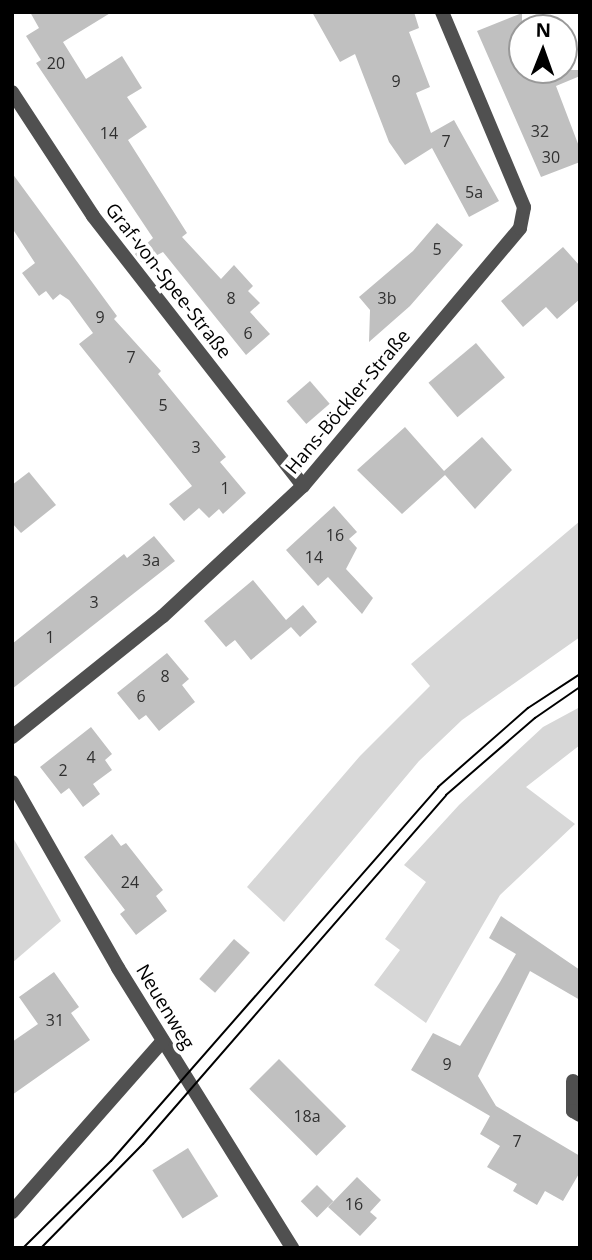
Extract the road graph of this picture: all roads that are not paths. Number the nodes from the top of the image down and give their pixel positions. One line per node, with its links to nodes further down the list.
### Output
1 (442, 12): 3 (street, Hans-Böckler-Straße)
2 (12, 92): 3 (street, Graf-von-Spee-Straße)
3 (303, 486): 4 (street, Hans-Böckler-Straße)
4 (12, 737)
5 (12, 782): 6 (street, Neuenweg)
6 (163, 1041): 9 (street); 10 (street, Neuenweg)
7 (573, 1081): 8 (street)
8 (580, 1115)
9 (12, 1212)
10 (292, 1248)

